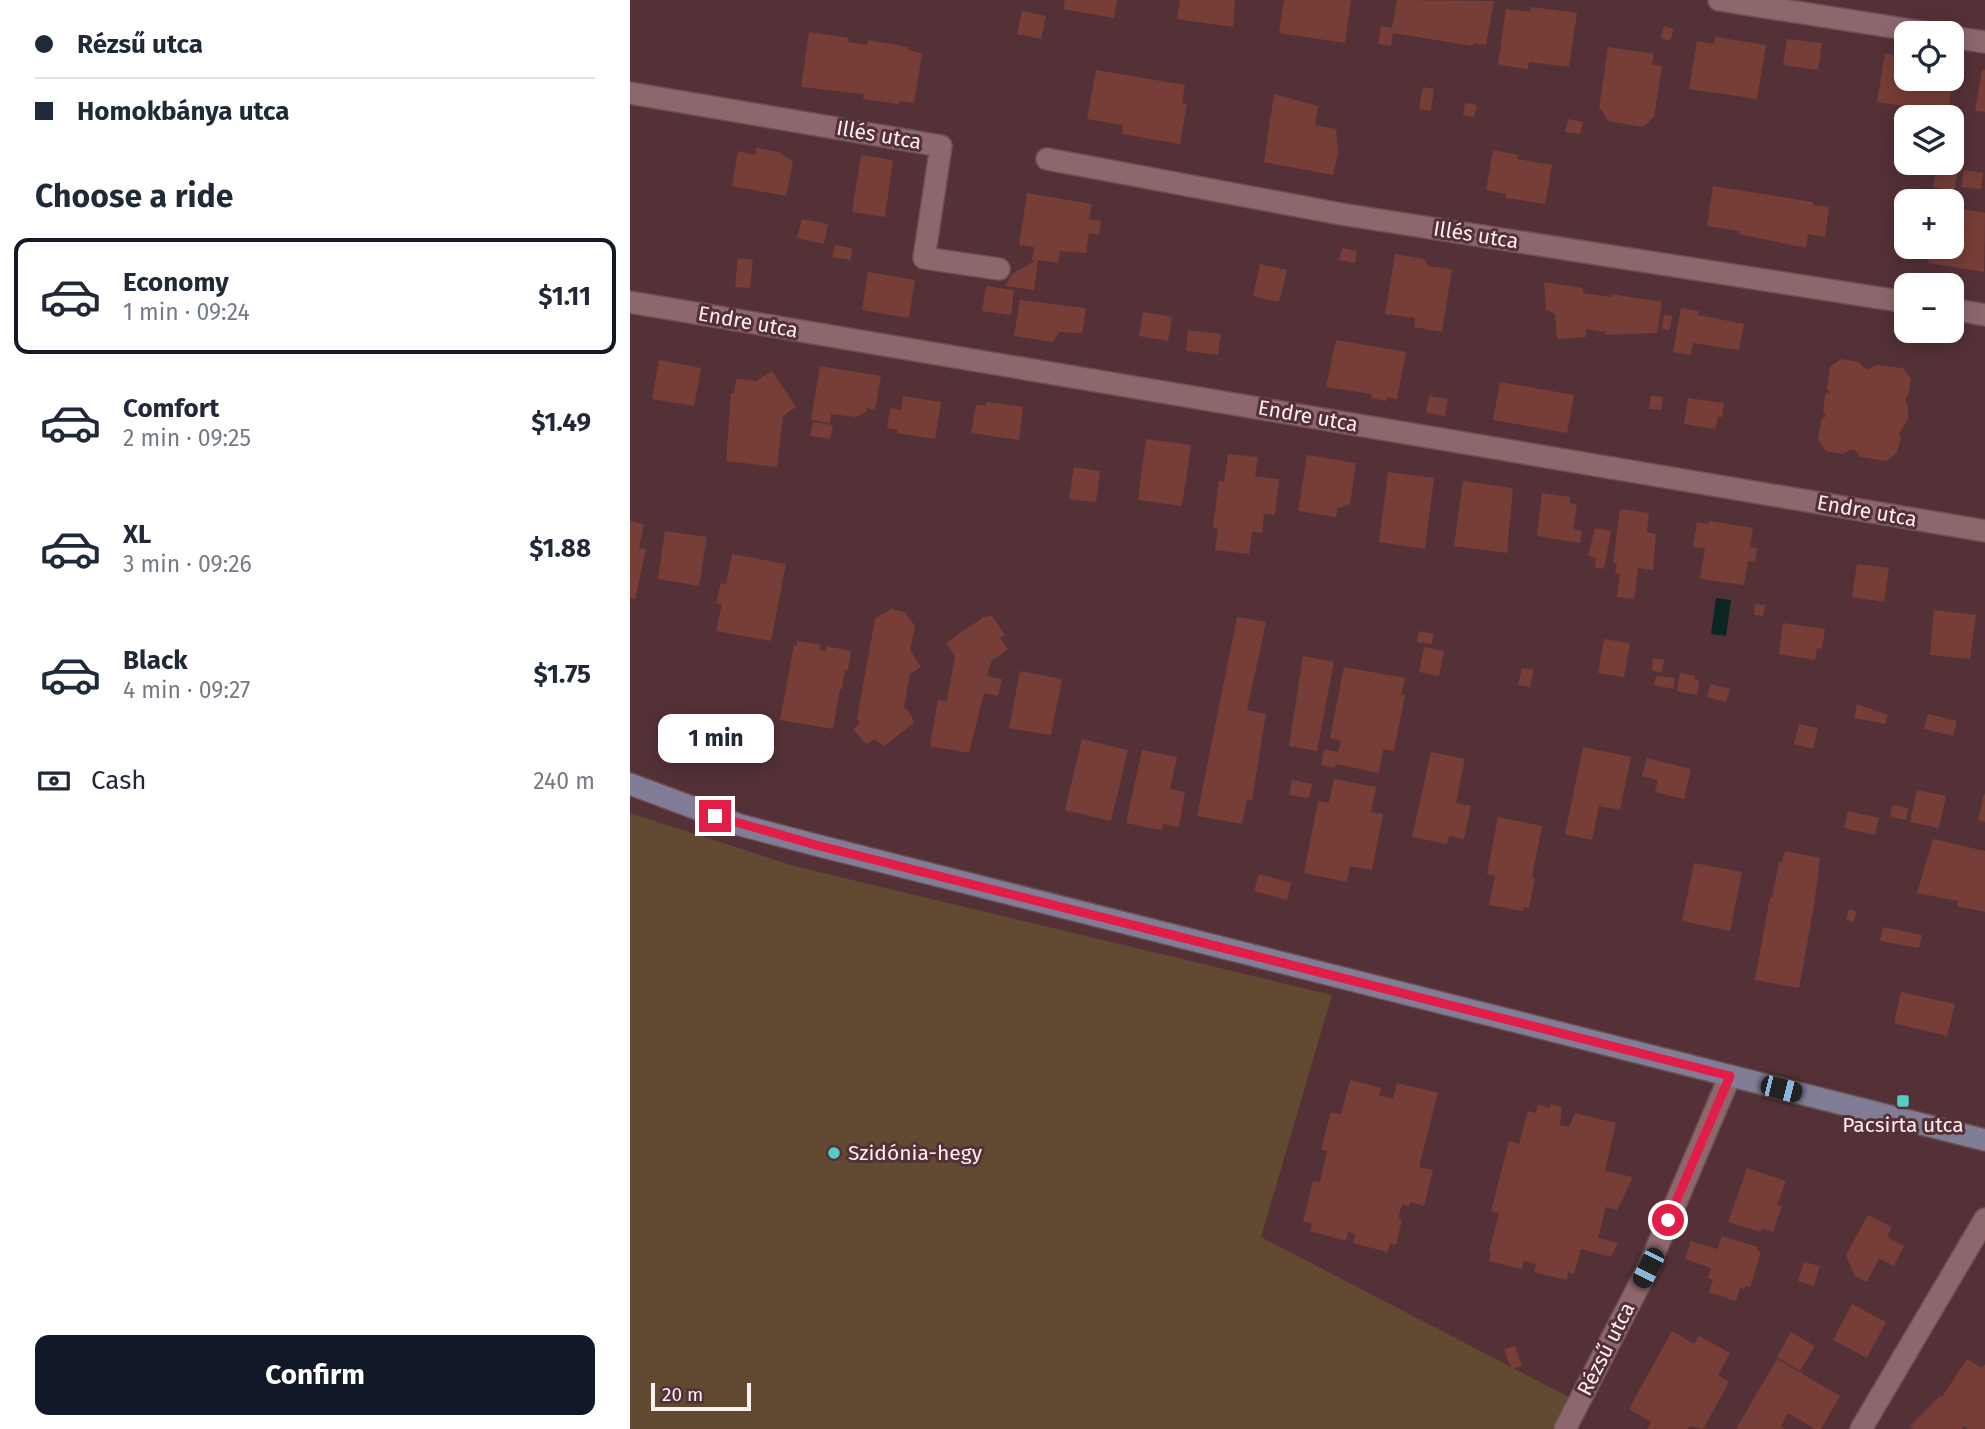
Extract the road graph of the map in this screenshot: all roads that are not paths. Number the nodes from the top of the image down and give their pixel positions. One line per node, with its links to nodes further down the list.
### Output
1 (1719, 0): 2 (street)
2 (1894, 27)
3 (1964, 39): 4 (street)
4 (1985, 42)
5 (630, 93): 7 (street, Illés utca)
6 (1047, 159): 8 (street, Illés utca)
7 (999, 269)
8 (1894, 300)
9 (630, 302): 12 (street, Endre utca)
10 (1964, 311): 11 (street)
11 (1985, 314)
12 (1985, 531)
13 (630, 784): 14 (street)
14 (1730, 1076): 15 (street); 17 (street, Rézsű utca)
15 (1985, 1140)
16 (1985, 1219): 18 (street)
17 (1565, 1429)
18 (1861, 1429)

